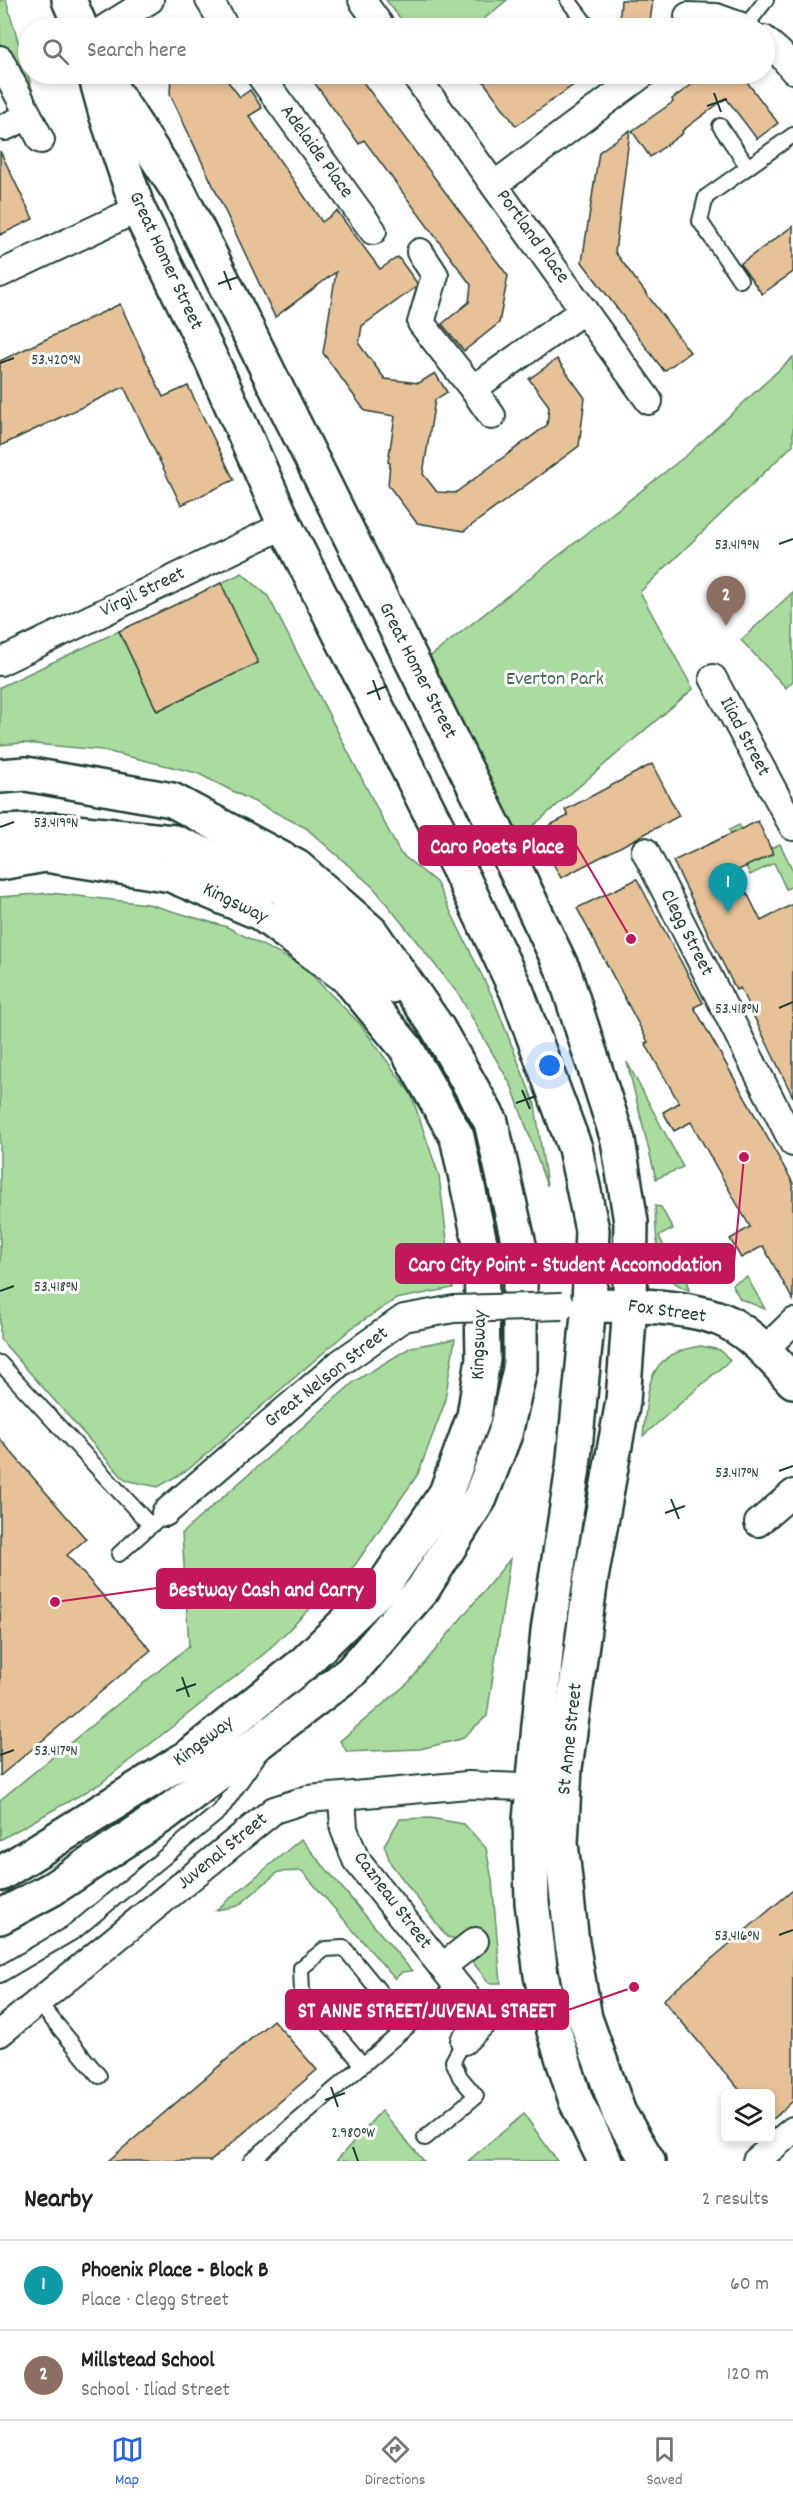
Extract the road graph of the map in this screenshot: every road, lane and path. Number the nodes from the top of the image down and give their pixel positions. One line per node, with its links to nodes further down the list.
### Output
1 (69, 0): 8 (main road)
2 (150, 0): 9 (street)
3 (209, 0): 10 (street)
4 (362, 0): 11 (street)
5 (568, 0): 12 (lane)
6 (766, 0): 14 (lane)
7 (684, 15): 13 (street)
8 (77, 18)
9 (121, 18)
10 (220, 18)
11 (375, 18)
12 (582, 18)
13 (718, 18)
14 (758, 18)
15 (775, 49): 17 (street)
16 (0, 59): 23 (street)
17 (793, 70)
18 (98, 84): 30 (main road, Great Homer Street)
19 (109, 84): 49 (main road, Great Homer Street)
20 (266, 84): 31 (street, Adelaide Place)
21 (421, 84): 29 (street, Portland Place)
22 (622, 84): 29 (street)
23 (29, 116): 25 (street); 27 (street)
24 (720, 126): 28 (lane)
25 (5, 128)
26 (793, 135): 28 (lane)
27 (41, 140)
28 (748, 167): 34 (lane)
29 (494, 184): 35 (street, Portland Place)
30 (138, 209): 33 (street); 39 (main road, Great Homer Street)
31 (373, 231)
32 (420, 252): 36 (street)
33 (0, 274)
34 (740, 280)
35 (584, 310): 36 (street); 37 (street, Portland Place)
36 (473, 389): 38 (street)
37 (649, 401)
38 (492, 416)
39 (285, 525): 40 (street, Virgil Street); 50 (main road, Great Homer Street)
40 (0, 662)
41 (713, 678): 43 (street, Iliad Street)
42 (0, 776): 47 (main road)
43 (793, 827)
44 (0, 832): 47 (main road)
45 (645, 851): 48 (street, Clegg Street)
46 (0, 863): 62 (main road, Kingsway)
47 (437, 1027): 59 (main road, Kingsway)
48 (793, 1143)
49 (630, 1305): 50 (main road, Fox Street); 52 (main road, Fox Street); 60 (main road, St Anne Street)
50 (575, 1306): 56 (street, Great Nelson Street, bridge); 60 (main road, St Anne Street)
51 (793, 1322): 52 (street)
52 (765, 1350): 54 (main road, Fox Street)
53 (0, 1363): 56 (lane)
54 (793, 1382)
55 (793, 1493): 57 (street)
56 (158, 1519): 58 (lane)
57 (758, 1523)
58 (119, 1554)
59 (277, 1729): 63 (main road, Kingsway); 65 (lane)
60 (549, 1788): 61 (street, Juvenal Street); 76 (main road, St Anne Street); 77 (main road, St Anne Street)
61 (342, 1797): 66 (street, Cazneau Street); 67 (street, Juvenal Street)
62 (0, 1874)
63 (0, 1917)
64 (475, 1941): 66 (street, Cazneau Street)
65 (0, 1975)
66 (449, 1976): 68 (lane); 70 (street, Cazneau Street)
67 (38, 2002): 69 (street, Juvenal Street); 72 (lane)
68 (408, 2026): 71 (lane); 71 (lane)
69 (0, 2033)
70 (464, 2041): 74 (lane)
71 (363, 2065): 75 (lane)
72 (99, 2076)
73 (793, 2130): 78 (street)
74 (425, 2138)
75 (251, 2161)
76 (605, 2161)
77 (648, 2161)
78 (756, 2161)

